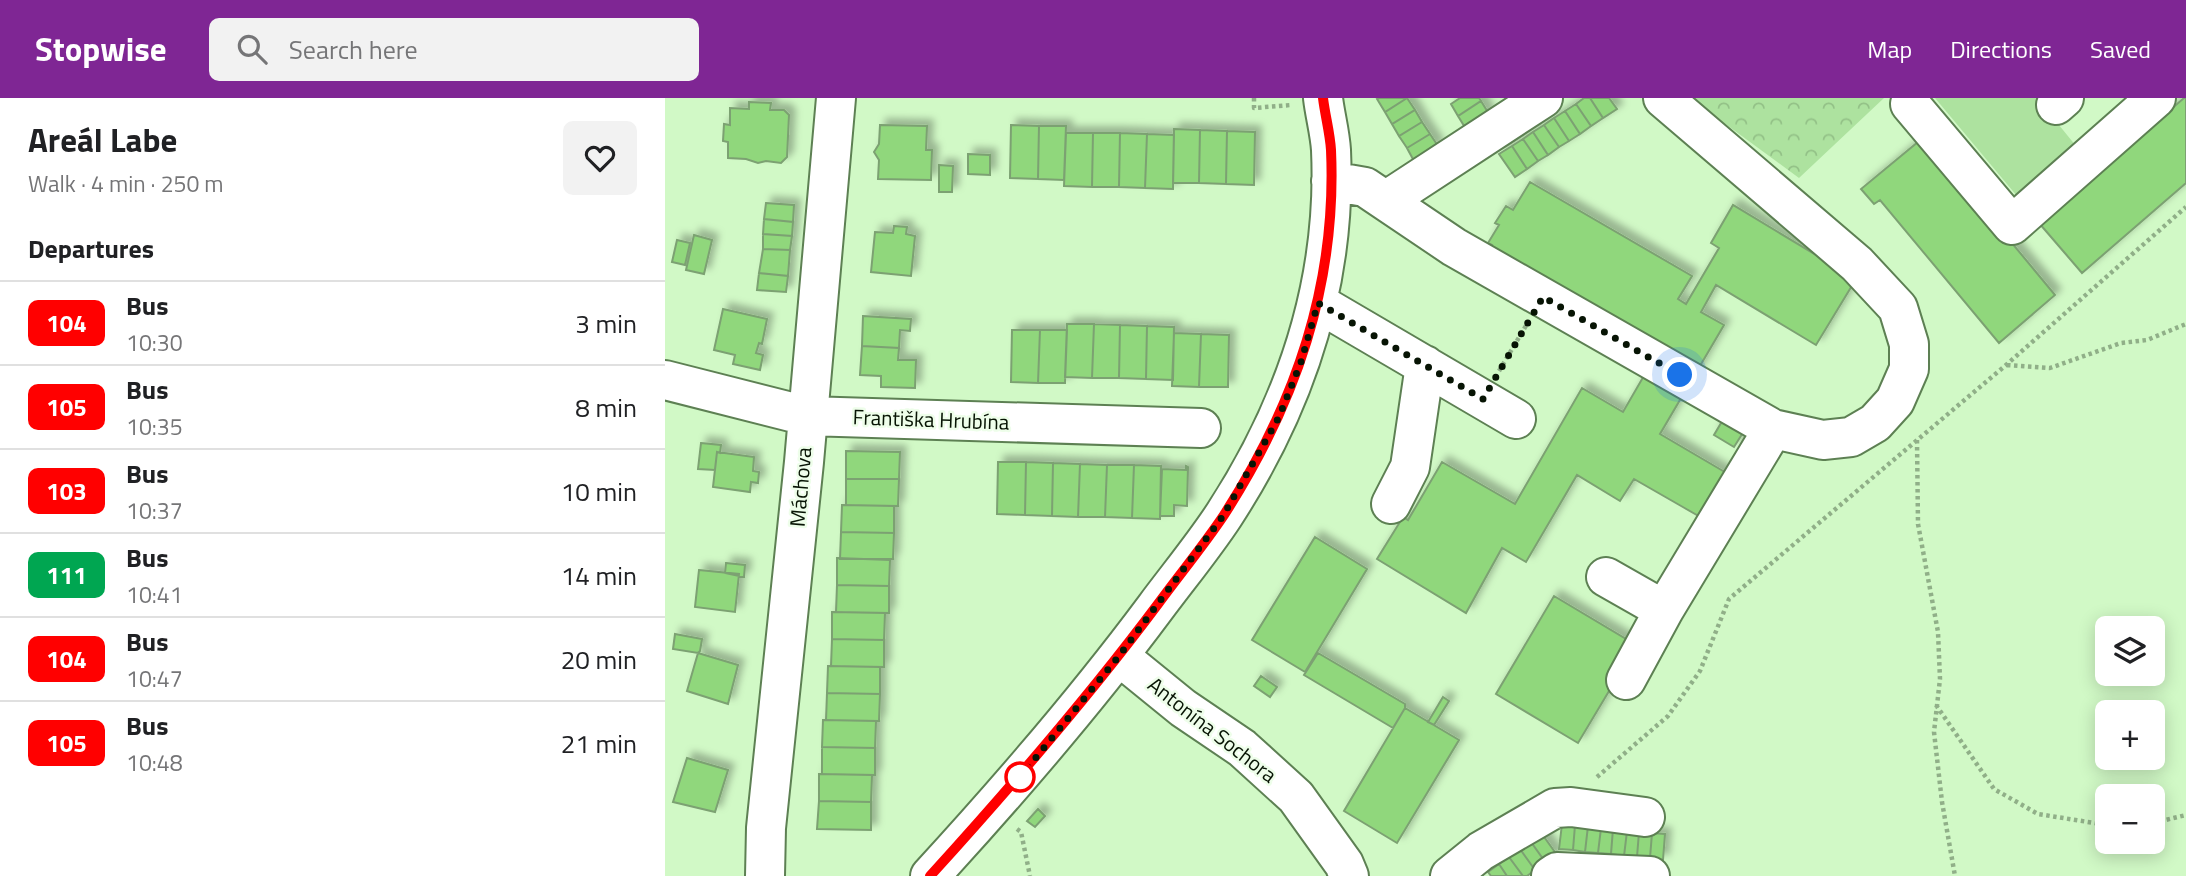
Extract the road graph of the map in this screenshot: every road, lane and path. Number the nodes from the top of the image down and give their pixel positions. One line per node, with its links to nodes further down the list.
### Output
1 (836, 98): 18 (street, Máchova)
2 (1254, 98): 6 (path)
3 (1543, 98): 9 (street)
4 (1663, 98): 21 (street)
5 (2157, 98): 7 (street)
6 (1323, 100): 8 (street)
7 (1910, 104)
8 (1331, 181): 9 (street); 12 (street)
9 (1387, 200): 11 (street)
10 (2186, 207): 15 (path)
11 (1543, 297): 17 (path); 21 (street)
12 (1318, 303): 14 (street); 26 (street)
13 (2186, 324): 15 (path)
14 (1425, 365): 17 (street); 23 (street)
15 (2006, 365): 22 (path)
16 (665, 380): 18 (street, Františka Hrubína)
17 (1483, 399): 19 (street)
18 (807, 416): 20 (street, Františka Hrubína); 35 (street, Máchova)
19 (1516, 419)
20 (1201, 428)
21 (1773, 429): 25 (street)
22 (1917, 439): 28 (path); 29 (path)
23 (1391, 504)
24 (1606, 577): 25 (street)
25 (1664, 610): 27 (street)
26 (1119, 656): 36 (street); 38 (street, Antonína Sochora)
27 (1626, 680)
28 (1936, 704): 33 (path); 42 (path)
29 (1571, 807): 31 (street); 39 (street)
30 (2186, 815): 32 (path)
31 (1645, 817)
32 (2165, 820)
33 (2095, 823)
34 (1017, 829): 37 (path)
35 (765, 876)
36 (930, 876)
37 (1030, 876)
38 (1349, 876)
39 (1450, 876)
40 (1551, 876): 41 (street)
41 (1650, 876)
42 (1955, 876)

